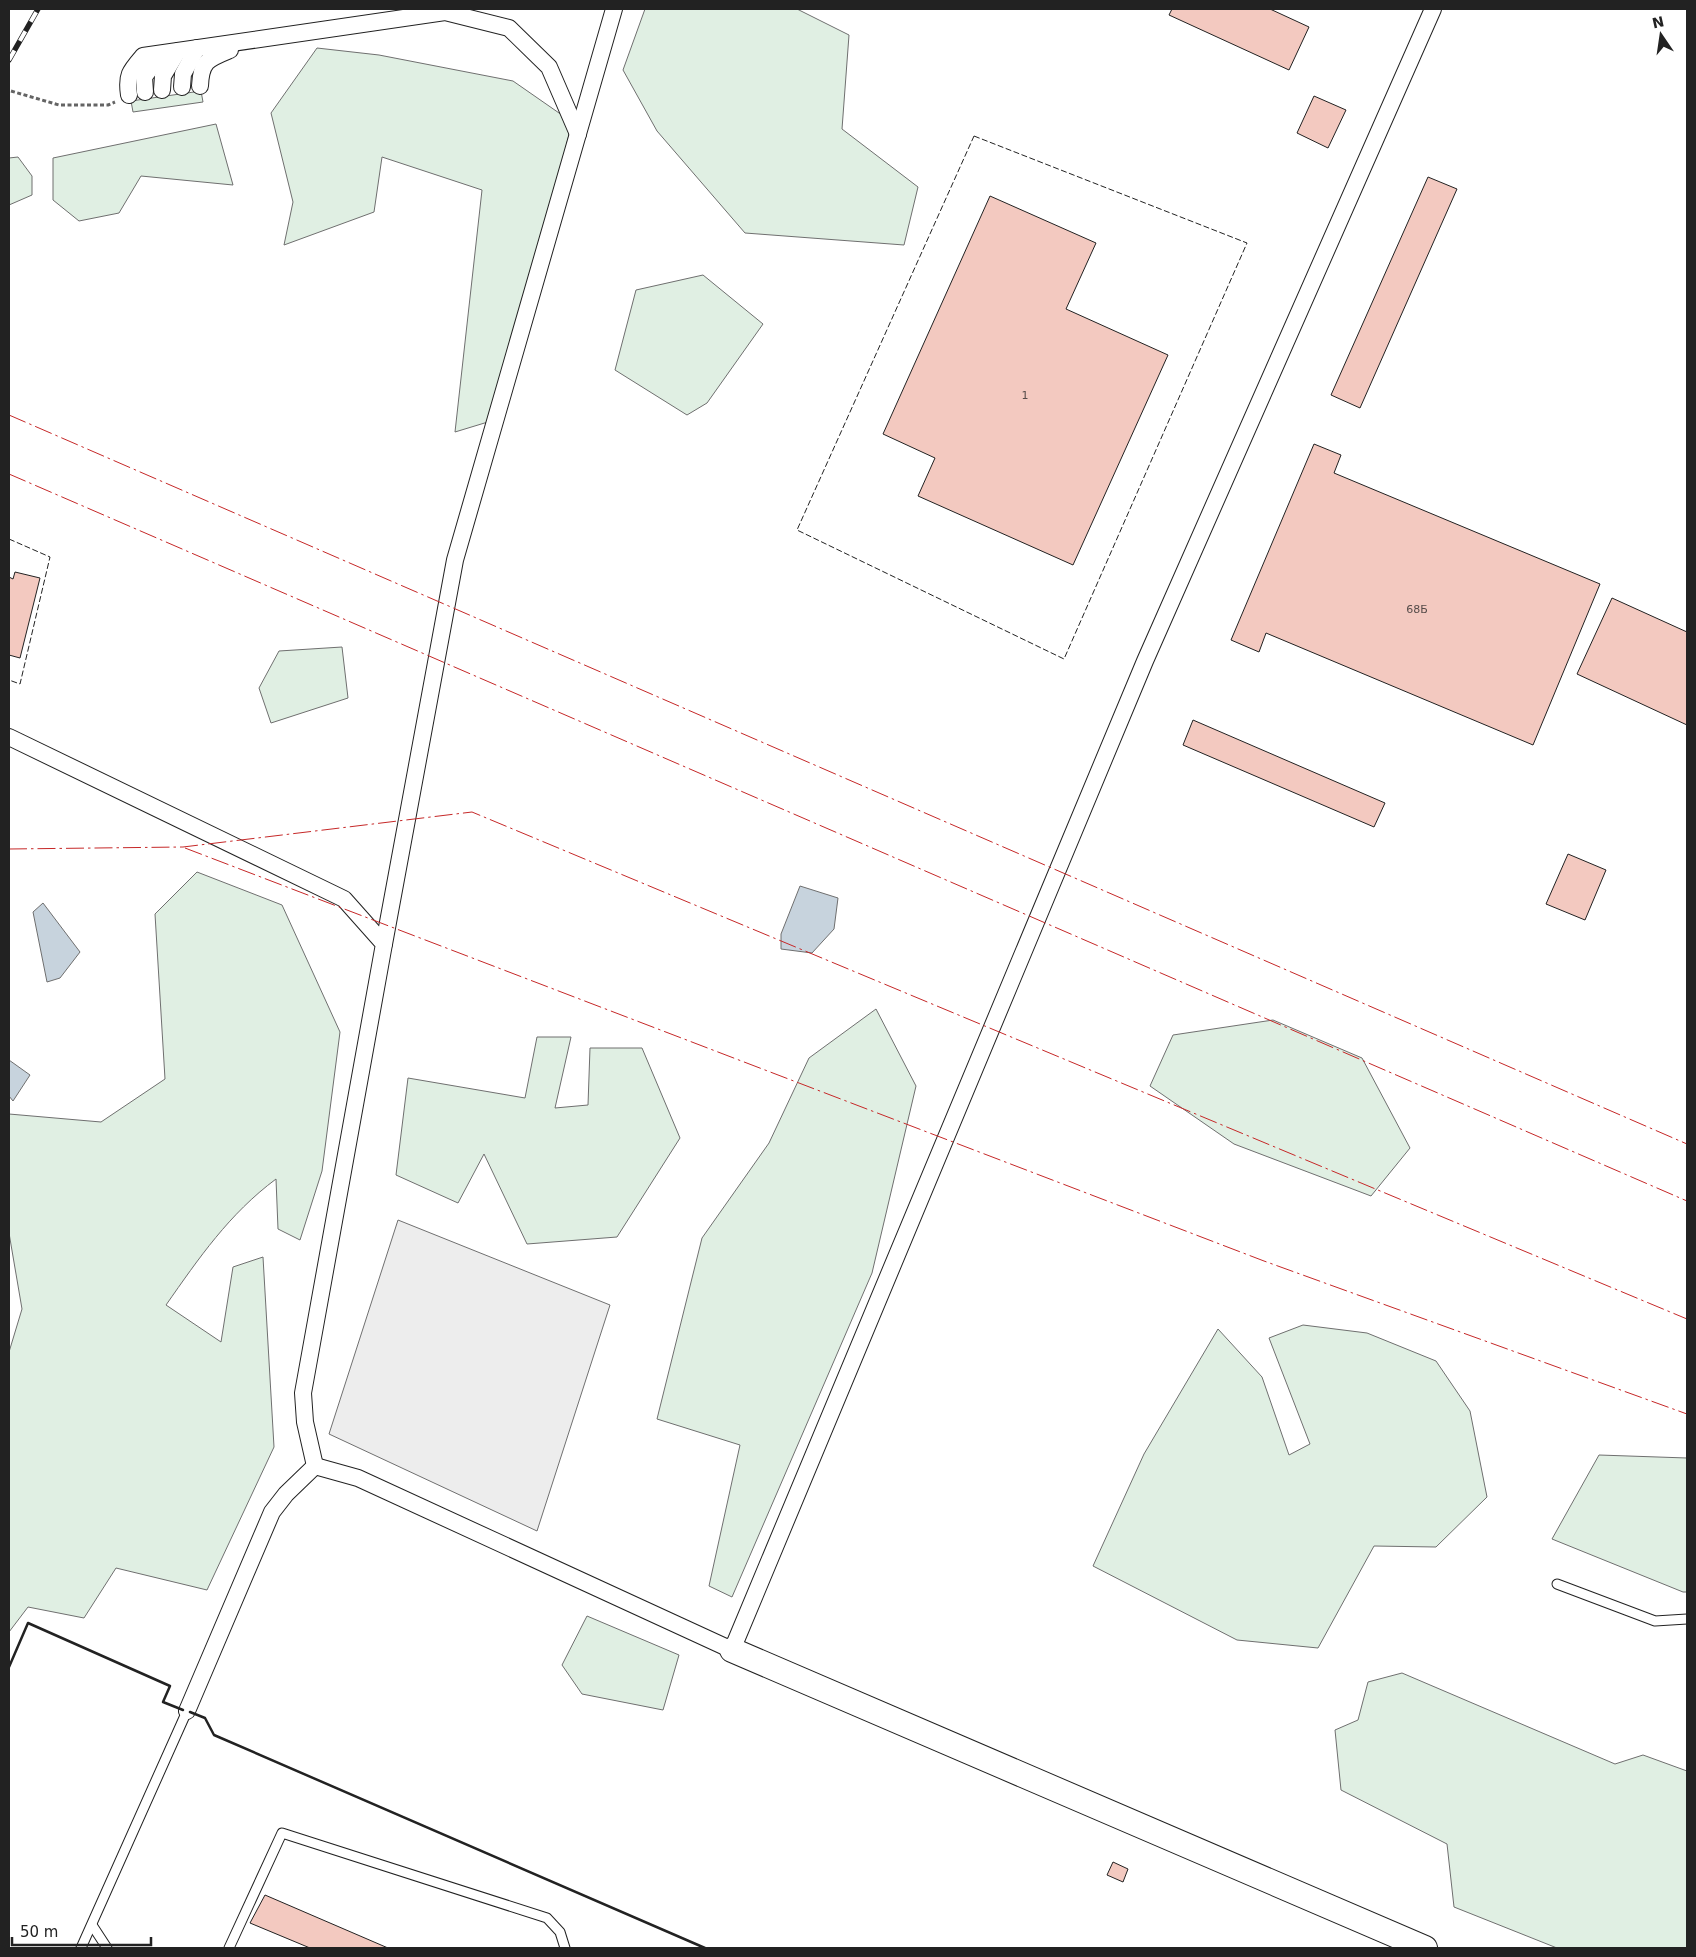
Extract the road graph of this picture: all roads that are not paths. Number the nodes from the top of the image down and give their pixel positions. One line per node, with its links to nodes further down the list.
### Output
1 (614, 9): 6 (street)
2 (1434, 9): 12 (street)
3 (244, 42): 4 (street); 5 (street); 6 (street)
4 (179, 51): 5 (street); 5 (street); 5 (street)
5 (164, 90)
6 (578, 134): 8 (street)
7 (9, 737): 8 (street)
8 (384, 944): 9 (street)
9 (315, 1466): 12 (street); 13 (street)
10 (1557, 1584): 11 (lane)
11 (1687, 1619)
12 (732, 1650): 19 (street)
13 (187, 1711): 14 (lane)
14 (92, 1925): 15 (lane); 16 (lane)
15 (81, 1948)
16 (107, 1948)
17 (229, 1948): 18 (lane)
18 (565, 1948)
19 (1426, 1948)

